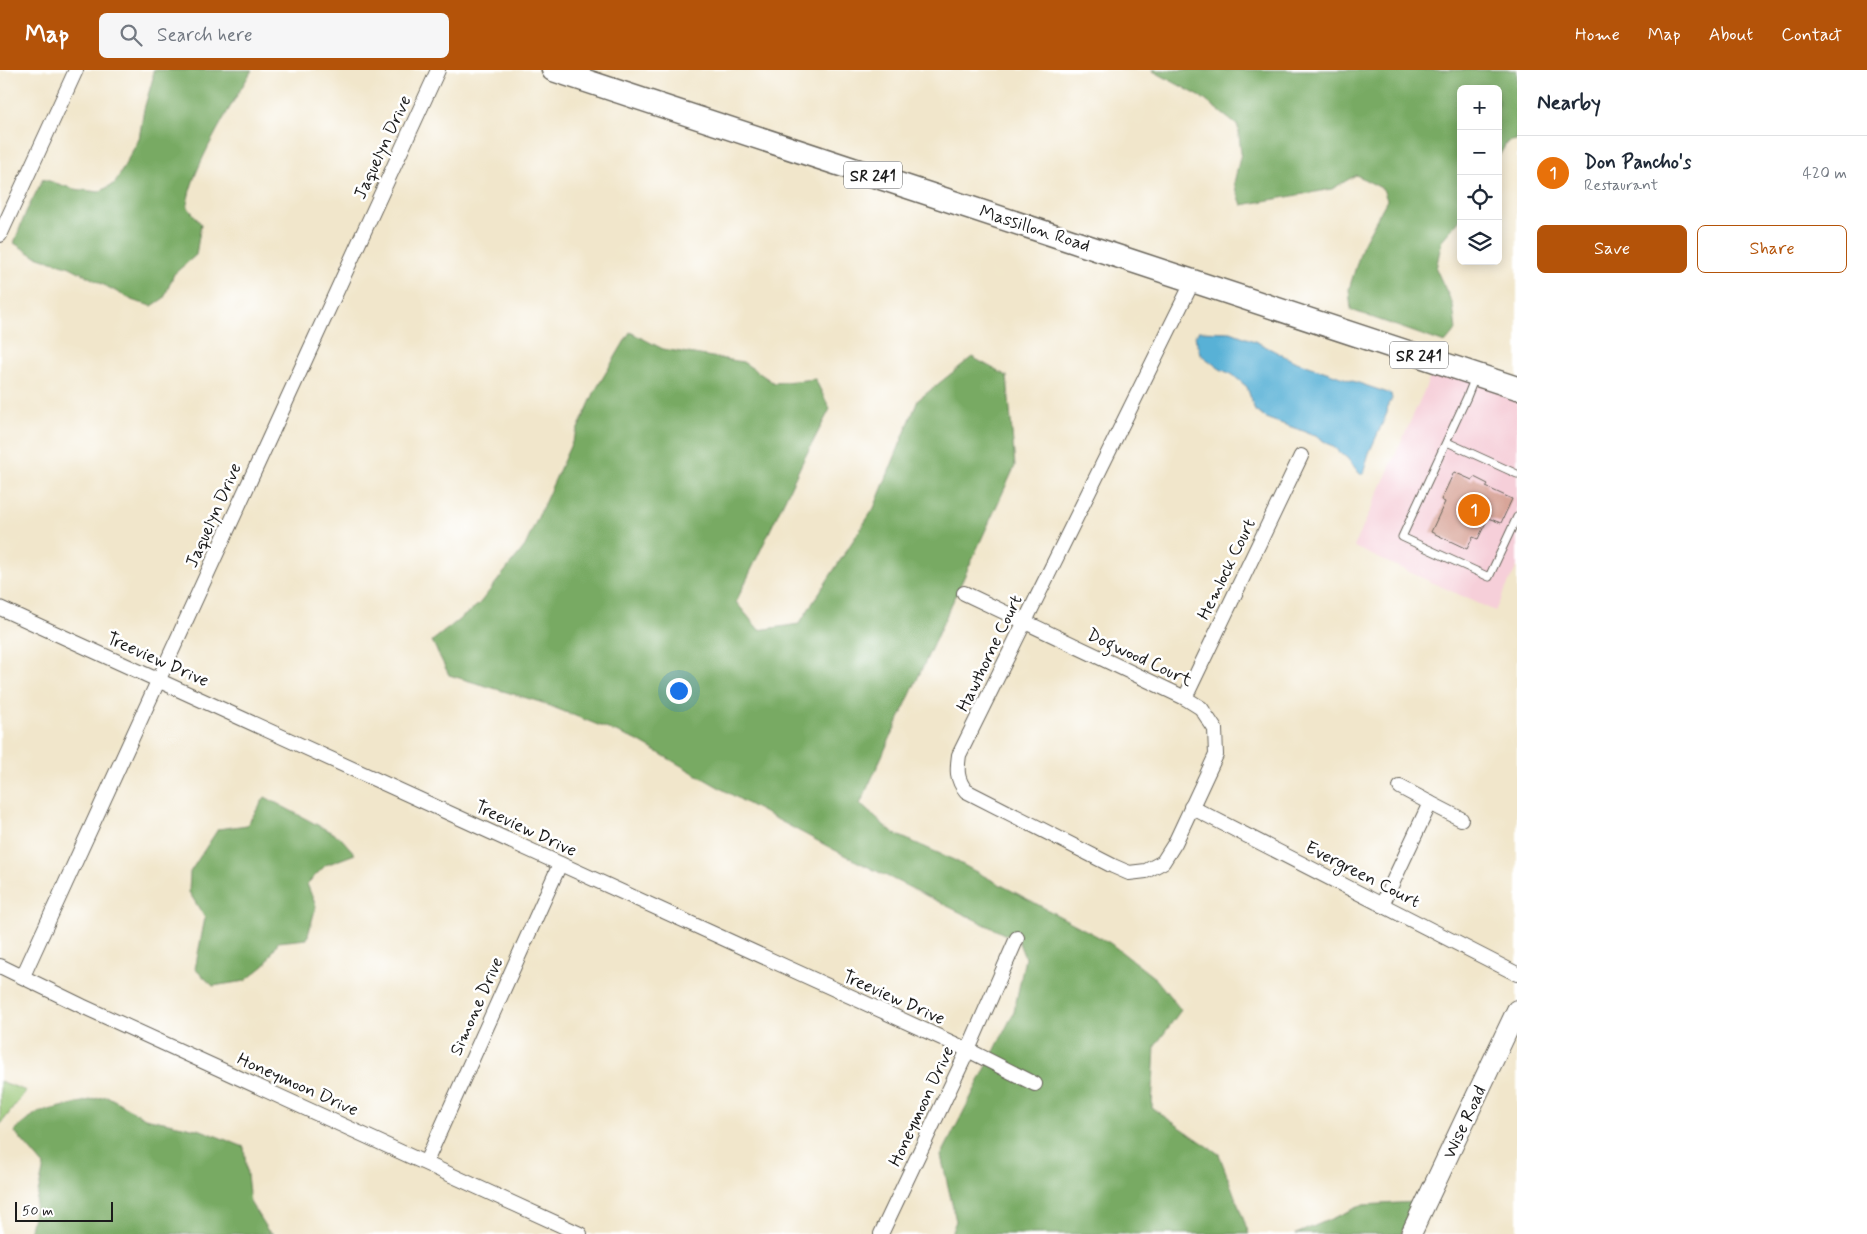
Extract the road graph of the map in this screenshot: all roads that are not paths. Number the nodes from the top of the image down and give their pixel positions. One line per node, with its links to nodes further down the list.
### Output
1 (76, 70): 4 (street)
2 (438, 70): 15 (street, Jaquelyn Drive)
3 (553, 70): 5 (main road, Massillon Road / SR 241)
4 (0, 235)
5 (1194, 281): 6 (main road, Massillon Road / SR 241); 14 (street, Hawthorne Court)
6 (1476, 374): 7 (main road, Massillon Road / SR 241); 8 (lane)
7 (1517, 388)
8 (1447, 442): 10 (lane); 11 (lane)
9 (1301, 456): 16 (street, Hemlock Court)
10 (1517, 474)
11 (1517, 517)
12 (964, 593): 14 (street, Dogwood Court)
13 (0, 608): 15 (street, Treeview Drive)
14 (1025, 623): 16 (street, Dogwood Court); 19 (street, Hawthorne Court)
15 (158, 681): 21 (street, Treeview Drive); 26 (street, Jaquelyn Drive)
16 (1185, 698): 19 (street, Dogwood Court)
17 (1400, 787): 18 (street)
18 (1430, 803): 20 (street); 22 (street)
19 (1192, 807): 22 (street, Evergreen Court)
20 (1461, 819)
21 (560, 864): 28 (street, Treeview Drive); 30 (street, Simone Drive)
22 (1382, 905): 25 (street, Evergreen Court)
23 (1017, 938): 28 (street, Honeymoon Drive)
24 (0, 966): 26 (street, Honeymoon Drive)
25 (1517, 974)
26 (23, 976): 30 (street, Honeymoon Drive)
27 (1517, 1010): 33 (street, Wise Road)
28 (968, 1050): 29 (street, Treeview Drive); 32 (street, Honeymoon Drive)
29 (1035, 1084)
30 (426, 1162): 31 (street, Honeymoon Drive)
31 (580, 1234)
32 (881, 1234)
33 (1411, 1234)

